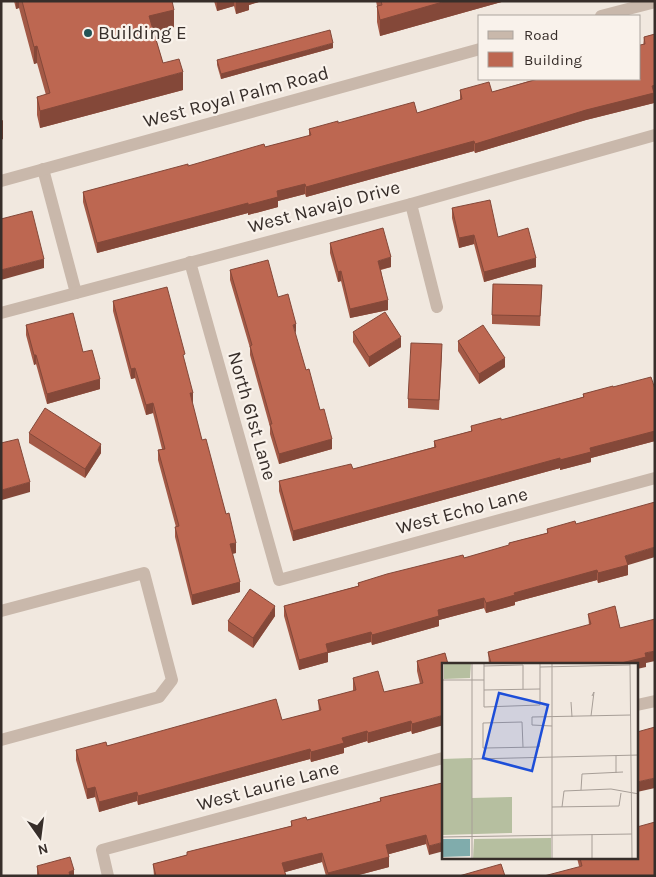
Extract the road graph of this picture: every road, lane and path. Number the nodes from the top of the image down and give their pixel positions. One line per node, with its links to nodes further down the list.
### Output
1 (655, 2): 2 (street)
2 (605, 15)
3 (478, 51): 5 (street, West Royal Palm Road)
4 (655, 135): 7 (street, West Navajo Drive)
5 (43, 169): 6 (street, West Royal Palm Road); 9 (street)
6 (1, 181)
7 (411, 204): 8 (street, West Navajo Drive); 10 (street)
8 (190, 262): 9 (street, West Navajo Drive); 13 (street, North 61st Lane)
9 (76, 293): 11 (street, West Navajo Drive)
10 (437, 307)
11 (1, 312)
12 (655, 478): 13 (street, West Echo Lane)
13 (278, 580)
14 (1, 611): 17 (street)
15 (655, 700): 16 (street)
16 (638, 705)
17 (1, 740)
18 (442, 759): 19 (street, West Laurie Lane)
19 (108, 876)

